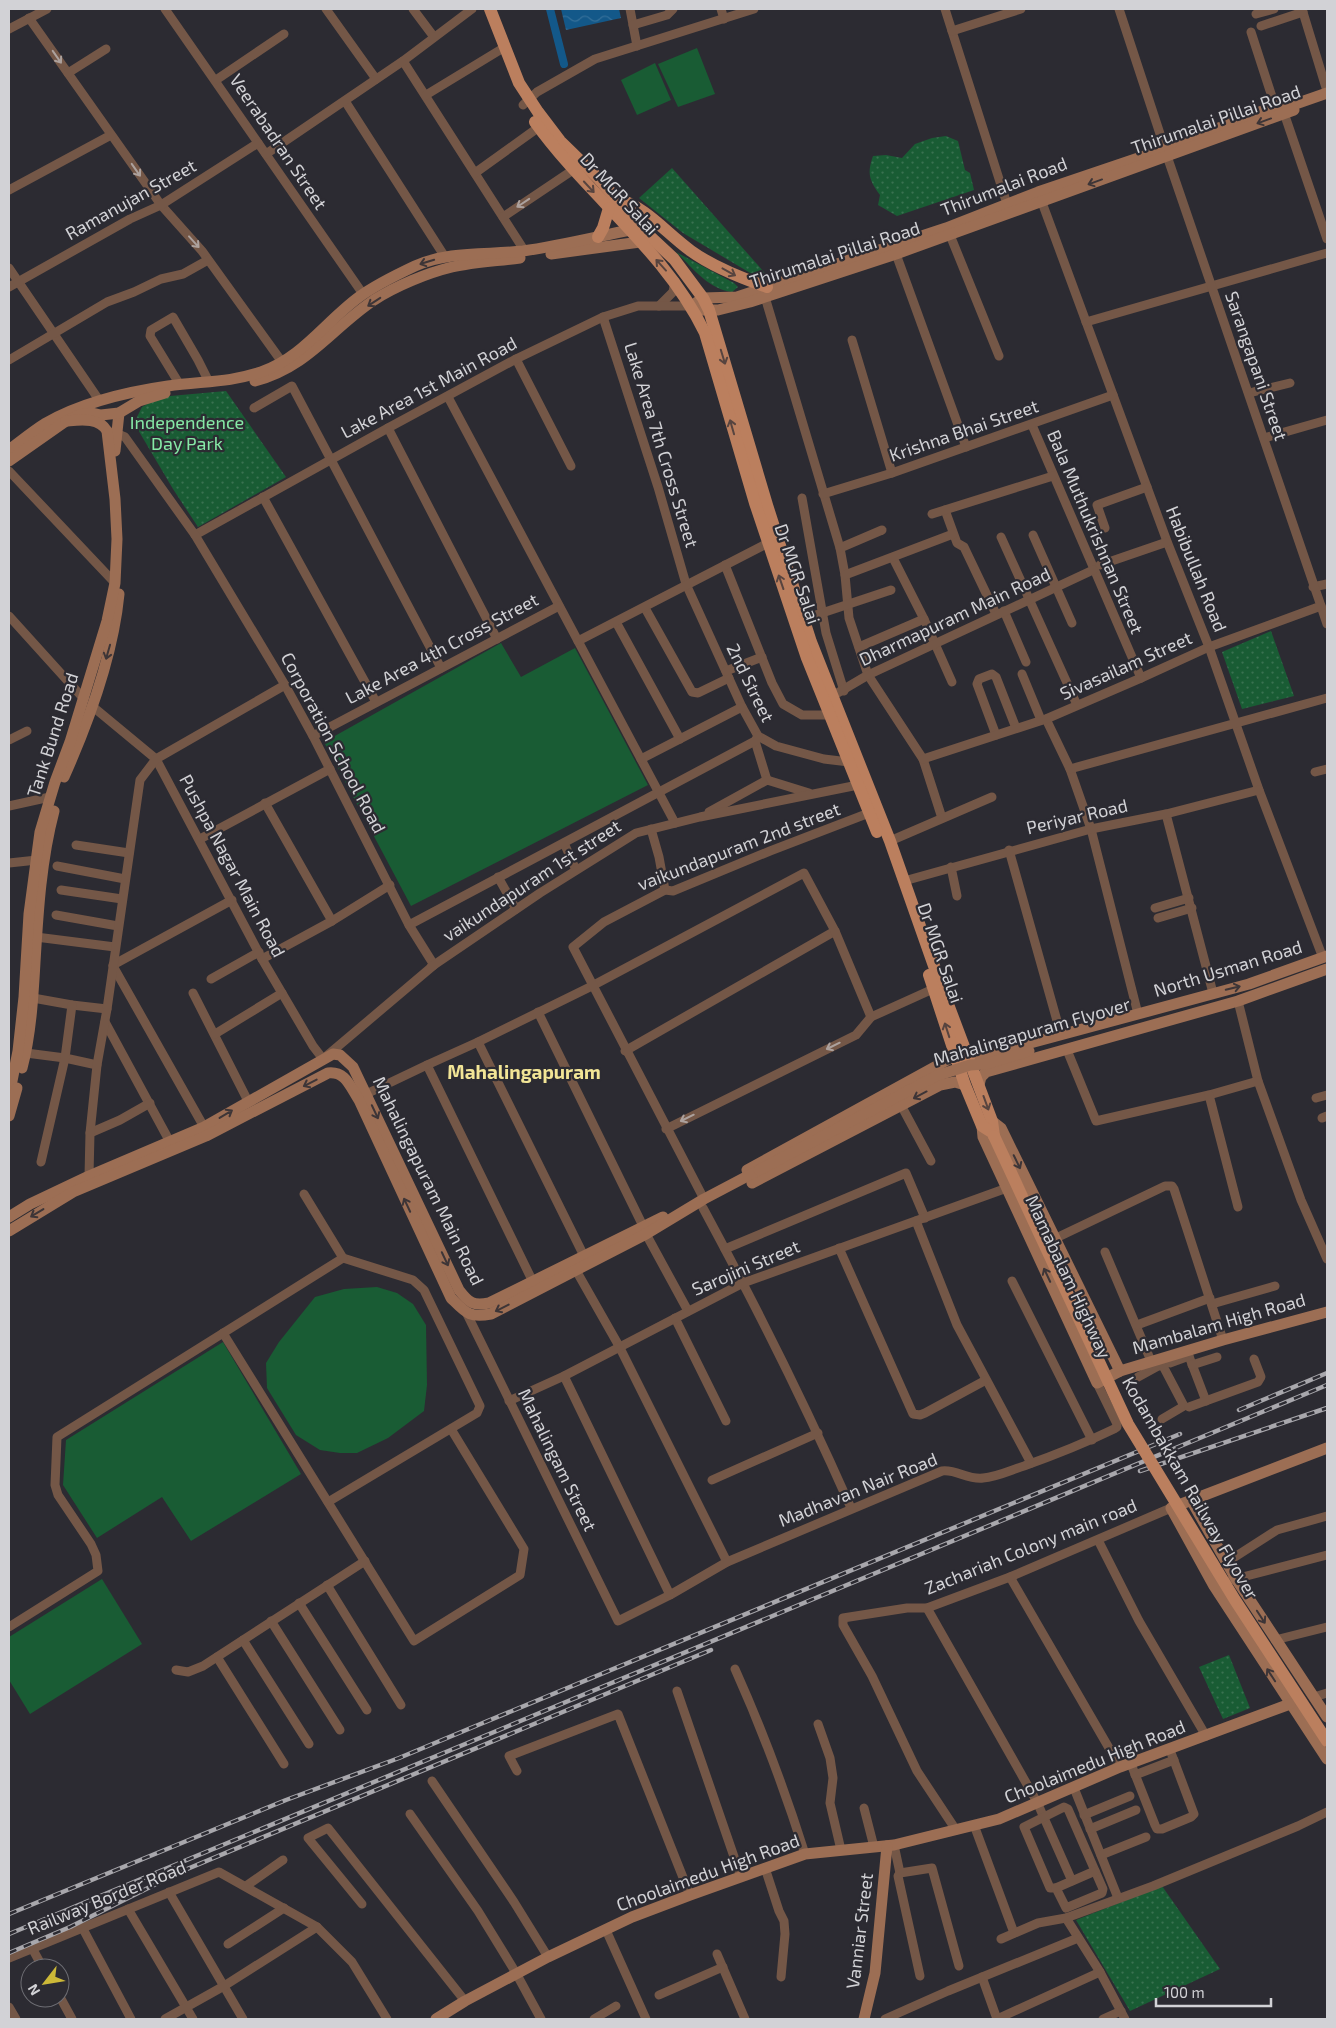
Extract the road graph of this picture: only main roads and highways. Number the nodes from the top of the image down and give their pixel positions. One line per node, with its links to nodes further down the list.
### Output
1 (484, 9): 3 (main road)
2 (490, 9): 3 (main road)
3 (514, 80): 6 (main road, Dr MGR Salai)
4 (1327, 92): 7 (main road)
5 (1327, 100): 7 (main road, Thirumalai Pillai Road, one-way to 7)
6 (526, 103): 9 (main road, Dr MGR Salai); 9 (main road, Dr MGR Salai, one-way to 9)
7 (1166, 152): 8 (main road, Thirumalai Pillai Road)
8 (1039, 196): 14 (main road, Thirumalai Road); 14 (main road, Thirumalai Pillai Road)
9 (612, 203): 10 (main road, Dr MGR Salai); 11 (main road); 12 (main road, Dr MGR Salai); 13 (main road)
10 (630, 230): 11 (main road); 12 (main road, Dr MGR Salai)
11 (598, 237): 21 (main road, one-way to 21)
12 (648, 242): 13 (main road); 15 (main road, Dr MGR Salai); 16 (main road, Dr MGR Salai, one-way to 12); 18 (main road, one-way to 18)
13 (692, 252): 14 (main road, one-way to 14)
14 (766, 292): 15 (main road, Thirumalai Road); 17 (main road, Thirumalai Pillai Road)
15 (703, 298): 16 (main road); 17 (main road, Dr MGR Salai)
16 (691, 306): 17 (main road, Thirumalai Pillai Road); 23 (main road, Dr MGR Salai, one-way to 16)
17 (709, 310): 23 (main road, Dr MGR Salai, one-way to 23)
18 (118, 413): 19 (main road); 20 (main road, Tank Bund Road)
19 (66, 421): 20 (main road); 22 (main road)
20 (112, 432): 24 (main road, Tank Bund Road); 24 (main road, Tank Bund Road, one-way to 24)
21 (9, 450)
22 (9, 461)
23 (828, 699): 29 (main road, Dr MGR Salai); 29 (main road, Dr MGR Salai, one-way to 23)
24 (88, 702): 25 (main road, Tank Bund Road)
25 (54, 797): 35 (main road, Tank Bund Road); 37 (main road, Tank Bund Road)
26 (1326, 961): 27 (main road, North Usman Road, one-way to 26); 27 (main road, North Usman Road)
27 (1212, 1000): 28 (main road, North Usman Road); 31 (main road, North Usman Road); 39 (main road, Mahalingapuram Flyover, bridge)
28 (1000, 1051): 29 (main road, North Usman Road); 31 (main road)
29 (960, 1052): 33 (main road, Dr MGR Salai); 34 (main road, Dr MGR Salai); 39 (main road)
30 (323, 1059): 32 (main road); 36 (main road, Mahalingapuram Main Road); 41 (main road, Mahalingapuram Main Road, one-way to 30)
31 (1004, 1067): 33 (main road, North Usman Road)
32 (328, 1073): 36 (main road, Mahalingapuram Main Road); 43 (main road, one-way to 43)
33 (979, 1084): 38 (main road, Dr MGR Salai, one-way to 38)
34 (965, 1085): 38 (main road, Dr MGR Salai); 40 (main road, one-way to 40)
35 (9, 1096)
36 (362, 1096): 44 (main road, Mahalingapuram Main Road, one-way to 44); 44 (main road, Mahalingapuram Main Road, one-way to 36)
37 (9, 1112)
38 (990, 1129): 45 (main road, Mamabalam Highway, one-way to 45); 46 (main road, Mamabalam Highway, one-way to 38); 55 (main road, Kodambakkam Railway Flyover, bridge)
39 (738, 1181): 40 (main road, Mahalingapuram Main Road)
40 (702, 1203): 42 (main road, Mahalingapuram Main Road)
41 (9, 1217)
42 (644, 1230): 44 (main road, Mahalingapuram Main Road); 44 (main road, Mahalingapuram Main Road)
43 (9, 1231)
44 (573, 1267)
45 (1083, 1296): 46 (main road); 48 (main road, Mamabalam Highway)
46 (1062, 1307): 49 (main road, Mamabalam Highway)
47 (1327, 1312): 50 (main road, Mambalam High Road)
48 (1101, 1334): 49 (main road); 50 (main road, Mamabalam Highway)
49 (1080, 1345): 50 (main road, Mamabalam Highway)
50 (1120, 1371)
51 (1327, 1448): 52 (main road)
52 (1191, 1500): 53 (main road, one-way to 52); 54 (main road, one-way to 54)
53 (1290, 1704): 56 (main road); 57 (main road, Choolaimedu High Road)
54 (1327, 1717)
55 (1327, 1741)
56 (1327, 1759)
57 (891, 1845): 58 (main road, Choolaimedu High Road); 59 (main road, Vanniar Street)
58 (437, 2019)
59 (864, 2019)

